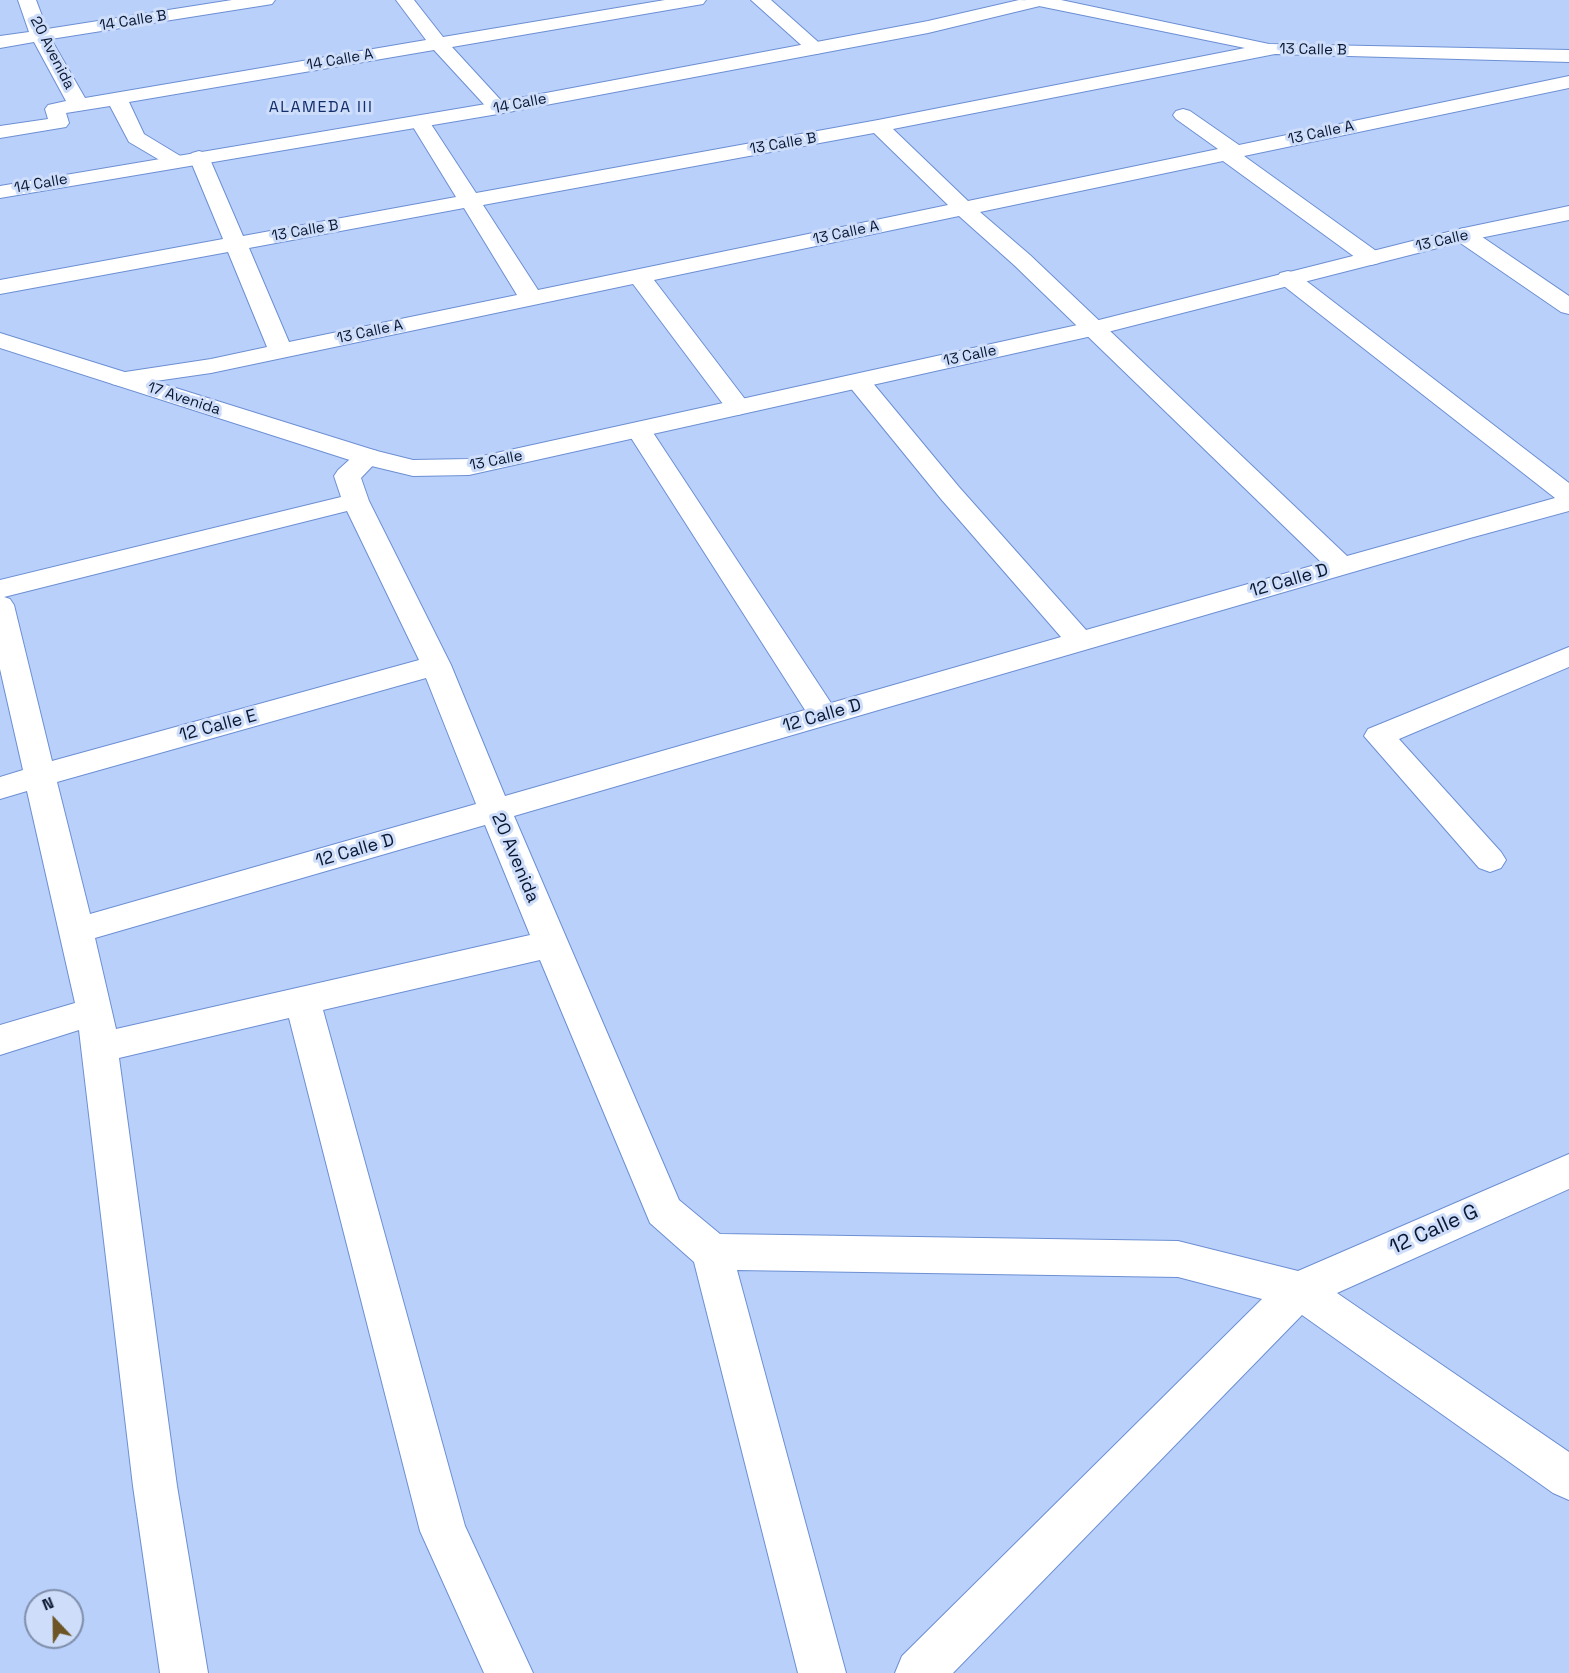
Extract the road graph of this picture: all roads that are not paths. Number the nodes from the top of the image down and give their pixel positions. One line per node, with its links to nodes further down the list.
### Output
1 (27, 0): 8 (street, 20 Avenida)
2 (266, 0): 8 (street, 14 Calle B)
3 (405, 0): 10 (street)
4 (697, 0): 10 (street, 14 Calle A)
5 (760, 0): 11 (street)
6 (1034, 0): 7 (street)
7 (1038, 1): 11 (street, 14 Calle); 12 (street)
8 (40, 36): 9 (street, 14 Calle B); 16 (street, 20 Avenida)
9 (0, 42)
10 (438, 44): 15 (street, 14 Calle A); 17 (street)
11 (816, 48): 17 (street, 14 Calle)
12 (1275, 48): 13 (street, 13 Calle B); 20 (street, 13 Calle B)
13 (1569, 56)
14 (1569, 82): 22 (street, 13 Calle A)
15 (117, 99): 16 (street, 14 Calle A); 24 (street)
16 (78, 104): 21 (street, 14 Calle A)
17 (498, 108): 19 (street, 14 Calle)
18 (1183, 115): 22 (street)
19 (420, 122): 23 (street, 14 Calle); 26 (street)
20 (878, 126): 26 (street, 13 Calle B); 27 (street)
21 (0, 132)
22 (1230, 152): 27 (street, 13 Calle A); 31 (street)
23 (199, 157): 24 (street, 14 Calle); 30 (street)
24 (175, 161): 25 (street, 14 Calle)
25 (0, 192)
26 (471, 201): 30 (street, 13 Calle B); 35 (street)
27 (963, 208): 32 (street, 13 Calle A); 37 (street)
28 (1569, 213): 29 (street, 13 Calle)
29 (1464, 235): 31 (street, 13 Calle); 36 (street)
30 (234, 244): 34 (street, 13 Calle B); 39 (street)
31 (1371, 258): 33 (street, 13 Calle)
32 (639, 276): 35 (street, 13 Calle A); 42 (street)
33 (1288, 279): 37 (street, 13 Calle); 45 (street)
34 (0, 287)
35 (531, 298): 39 (street, 13 Calle A)
36 (1569, 307)
37 (1092, 329): 41 (street, 13 Calle); 48 (street)
38 (0, 340): 40 (street, 17 Avenida)
39 (281, 351): 40 (street, 13 Calle A)
40 (121, 379): 44 (street, 17 Avenida)
41 (858, 381): 42 (street, 13 Calle); 51 (street)
42 (738, 407): 43 (street, 13 Calle)
43 (639, 430): 44 (street, 13 Calle); 54 (street)
44 (368, 457): 46 (street, 20 Avenida)
45 (1569, 496)
46 (356, 501): 49 (street); 53 (street, 20 Avenida)
47 (1569, 503): 48 (street, 12 Calle D)
48 (1341, 566): 51 (street, 12 Calle D)
49 (0, 590)
50 (0, 605): 55 (street)
51 (1080, 641): 54 (street, 12 Calle D)
52 (1569, 656): 58 (lane)
53 (436, 665): 55 (street, 12 Calle E); 57 (street, 20 Avenida)
54 (824, 716): 57 (street, 12 Calle D)
55 (40, 777): 56 (street, 12 Calle E); 59 (street)
56 (0, 788)
57 (495, 810): 59 (street, 12 Calle D); 60 (street, 20 Avenida)
58 (1490, 860)
59 (76, 931): 62 (street)
60 (550, 944): 61 (street); 65 (street, 20 Avenida)
61 (303, 1002): 62 (street); 69 (street)
62 (97, 1029): 63 (street); 68 (street)
63 (0, 1040)
64 (1569, 1171): 66 (street, 12 Calle G)
65 (712, 1252): 66 (street); 70 (street)
66 (1299, 1290): 67 (street); 71 (street)
67 (1569, 1478)
68 (184, 1673)
69 (508, 1673)
70 (822, 1673)
71 (919, 1673)

